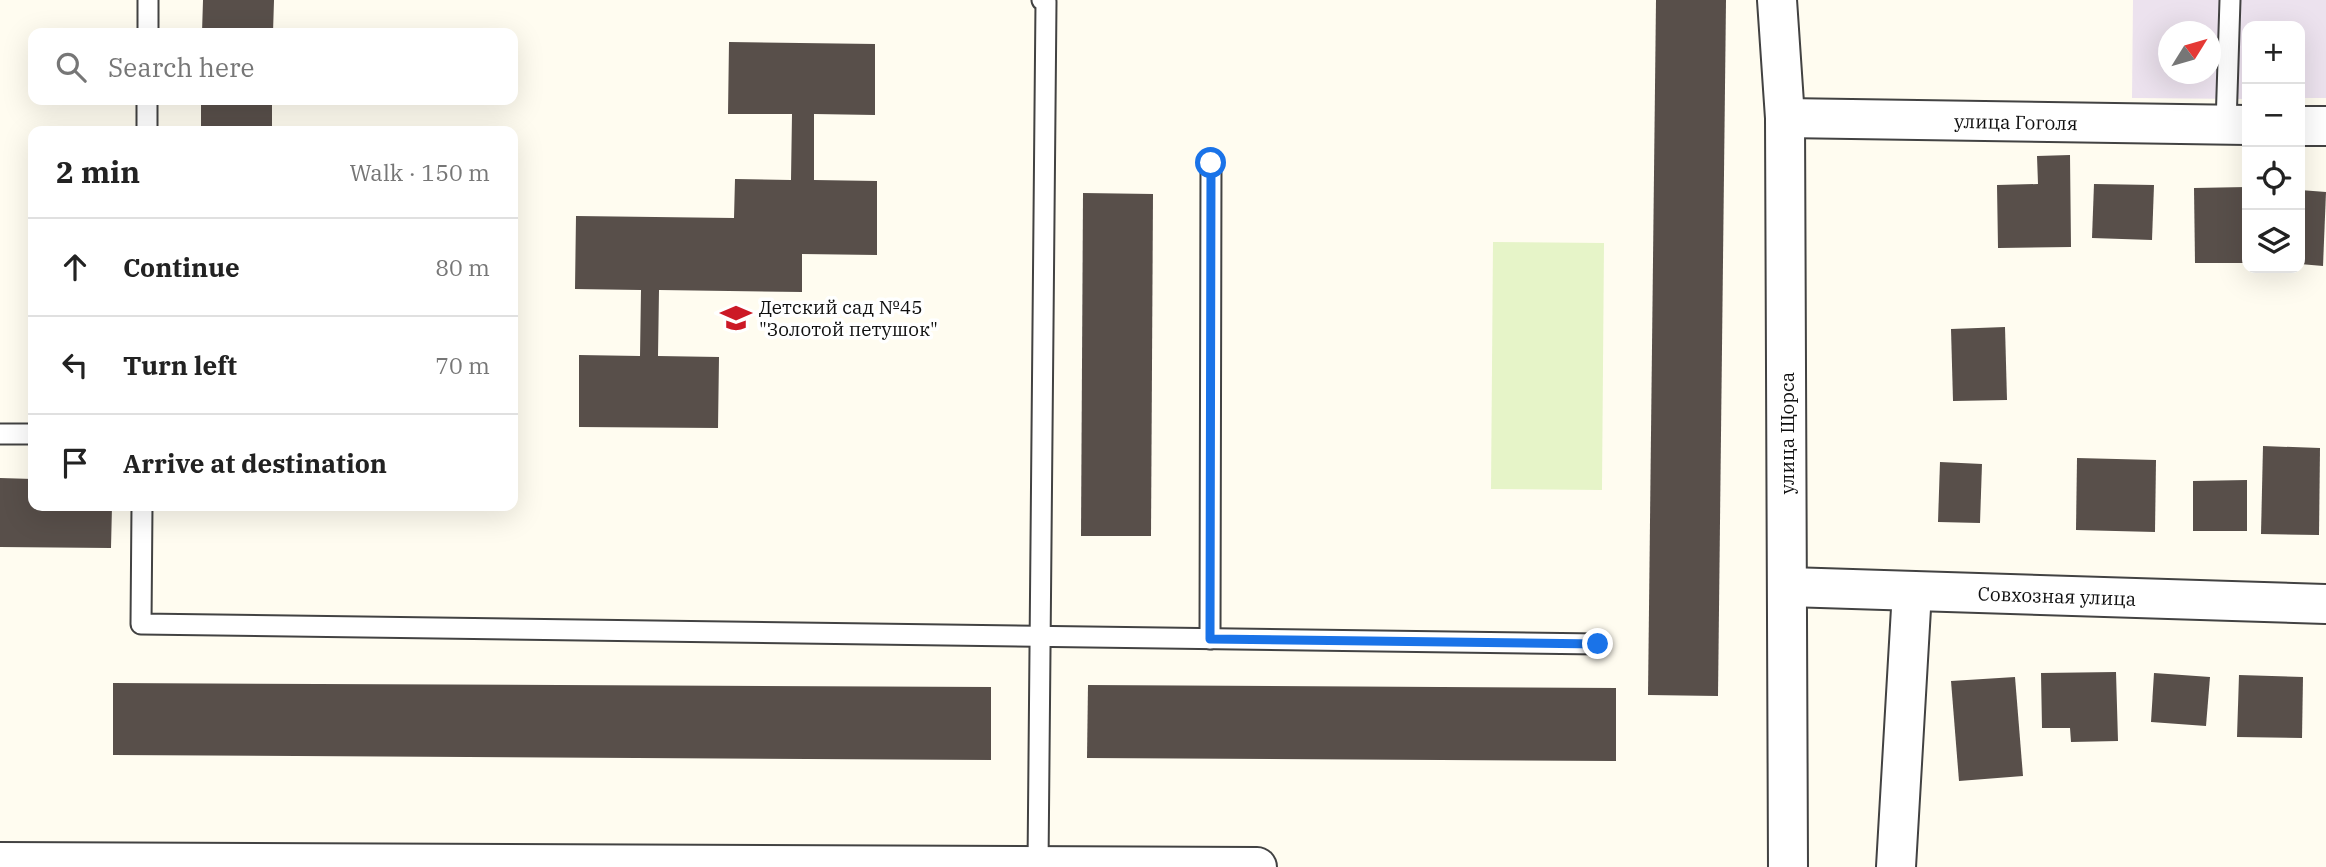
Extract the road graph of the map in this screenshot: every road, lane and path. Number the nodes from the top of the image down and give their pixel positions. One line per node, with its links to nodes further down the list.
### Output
1 (148, 0): 5 (lane)
2 (1042, 0): 19 (lane)
3 (1777, 0): 7 (street, улица Щорса)
4 (2230, 0): 8 (lane)
5 (148, 28)
6 (147, 105): 9 (lane)
7 (1785, 118): 8 (street, улица Гоголя); 16 (street, улица Щорса)
8 (2237, 125)
9 (147, 126)
10 (2305, 126): 11 (street)
11 (2326, 126)
12 (1211, 163): 20 (lane)
13 (0, 434): 14 (lane)
14 (28, 434)
15 (142, 511): 19 (lane)
16 (1789, 587): 17 (street, Совхозная улица); 27 (street, улица Щорса)
17 (1912, 591): 18 (street, Совхозная улица); 28 (street)
18 (2326, 604)
19 (1040, 637): 20 (lane); 25 (lane)
20 (1210, 639): 21 (lane)
21 (1598, 644)
22 (0, 862): 23 (street)
23 (434, 865): 24 (street)
24 (998, 866): 25 (street)
25 (1038, 866): 26 (street)
26 (1257, 867)
27 (1788, 867)
28 (1896, 867)

